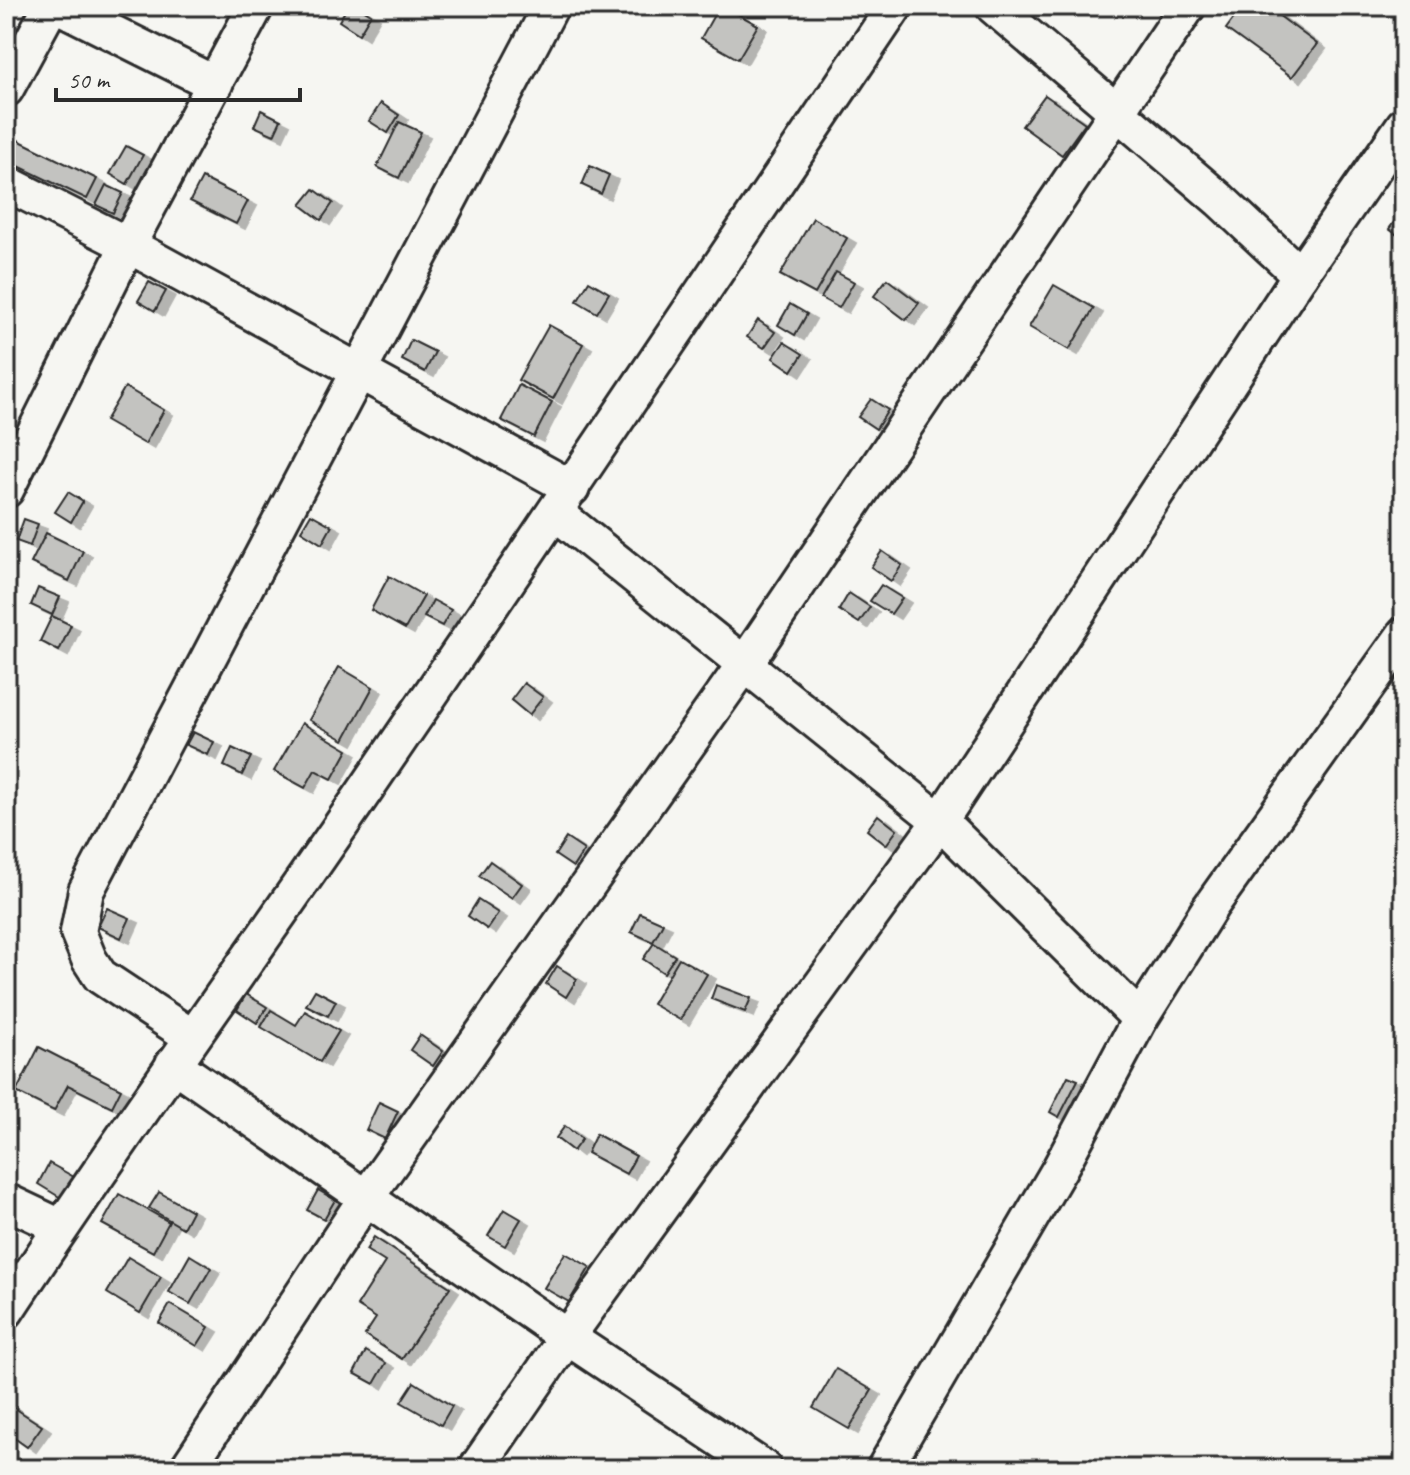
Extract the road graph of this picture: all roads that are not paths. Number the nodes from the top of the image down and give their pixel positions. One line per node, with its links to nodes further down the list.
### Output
1 (51, 6): 9 (street)
2 (59, 6): 8 (street)
3 (256, 6): 8 (street)
4 (551, 6): 15 (street)
5 (895, 6): 17 (street)
6 (993, 6): 10 (street)
7 (1188, 6): 10 (street)
8 (215, 84): 13 (street)
9 (6, 89)
10 (1116, 112): 14 (street); 19 (street)
11 (1404, 125): 14 (street)
12 (6, 183): 13 (street)
13 (128, 245): 15 (street); 16 (street)
14 (1300, 275): 20 (street)
15 (359, 370): 17 (street); 22 (street)
16 (6, 490)
17 (563, 500): 19 (street); 22 (street)
18 (1404, 635): 21 (street)
19 (744, 665): 20 (street); 23 (street)
20 (940, 821): 21 (street); 27 (street)
21 (1140, 1019): 28 (street)
22 (183, 1050): 23 (street); 25 (street)
23 (366, 1198): 27 (street); 29 (street)
24 (6, 1201): 25 (street)
25 (61, 1227): 26 (street)
26 (6, 1311)
27 (567, 1337): 30 (street); 31 (street)
28 (889, 1466)
29 (187, 1469)
30 (476, 1469)
31 (765, 1469)

